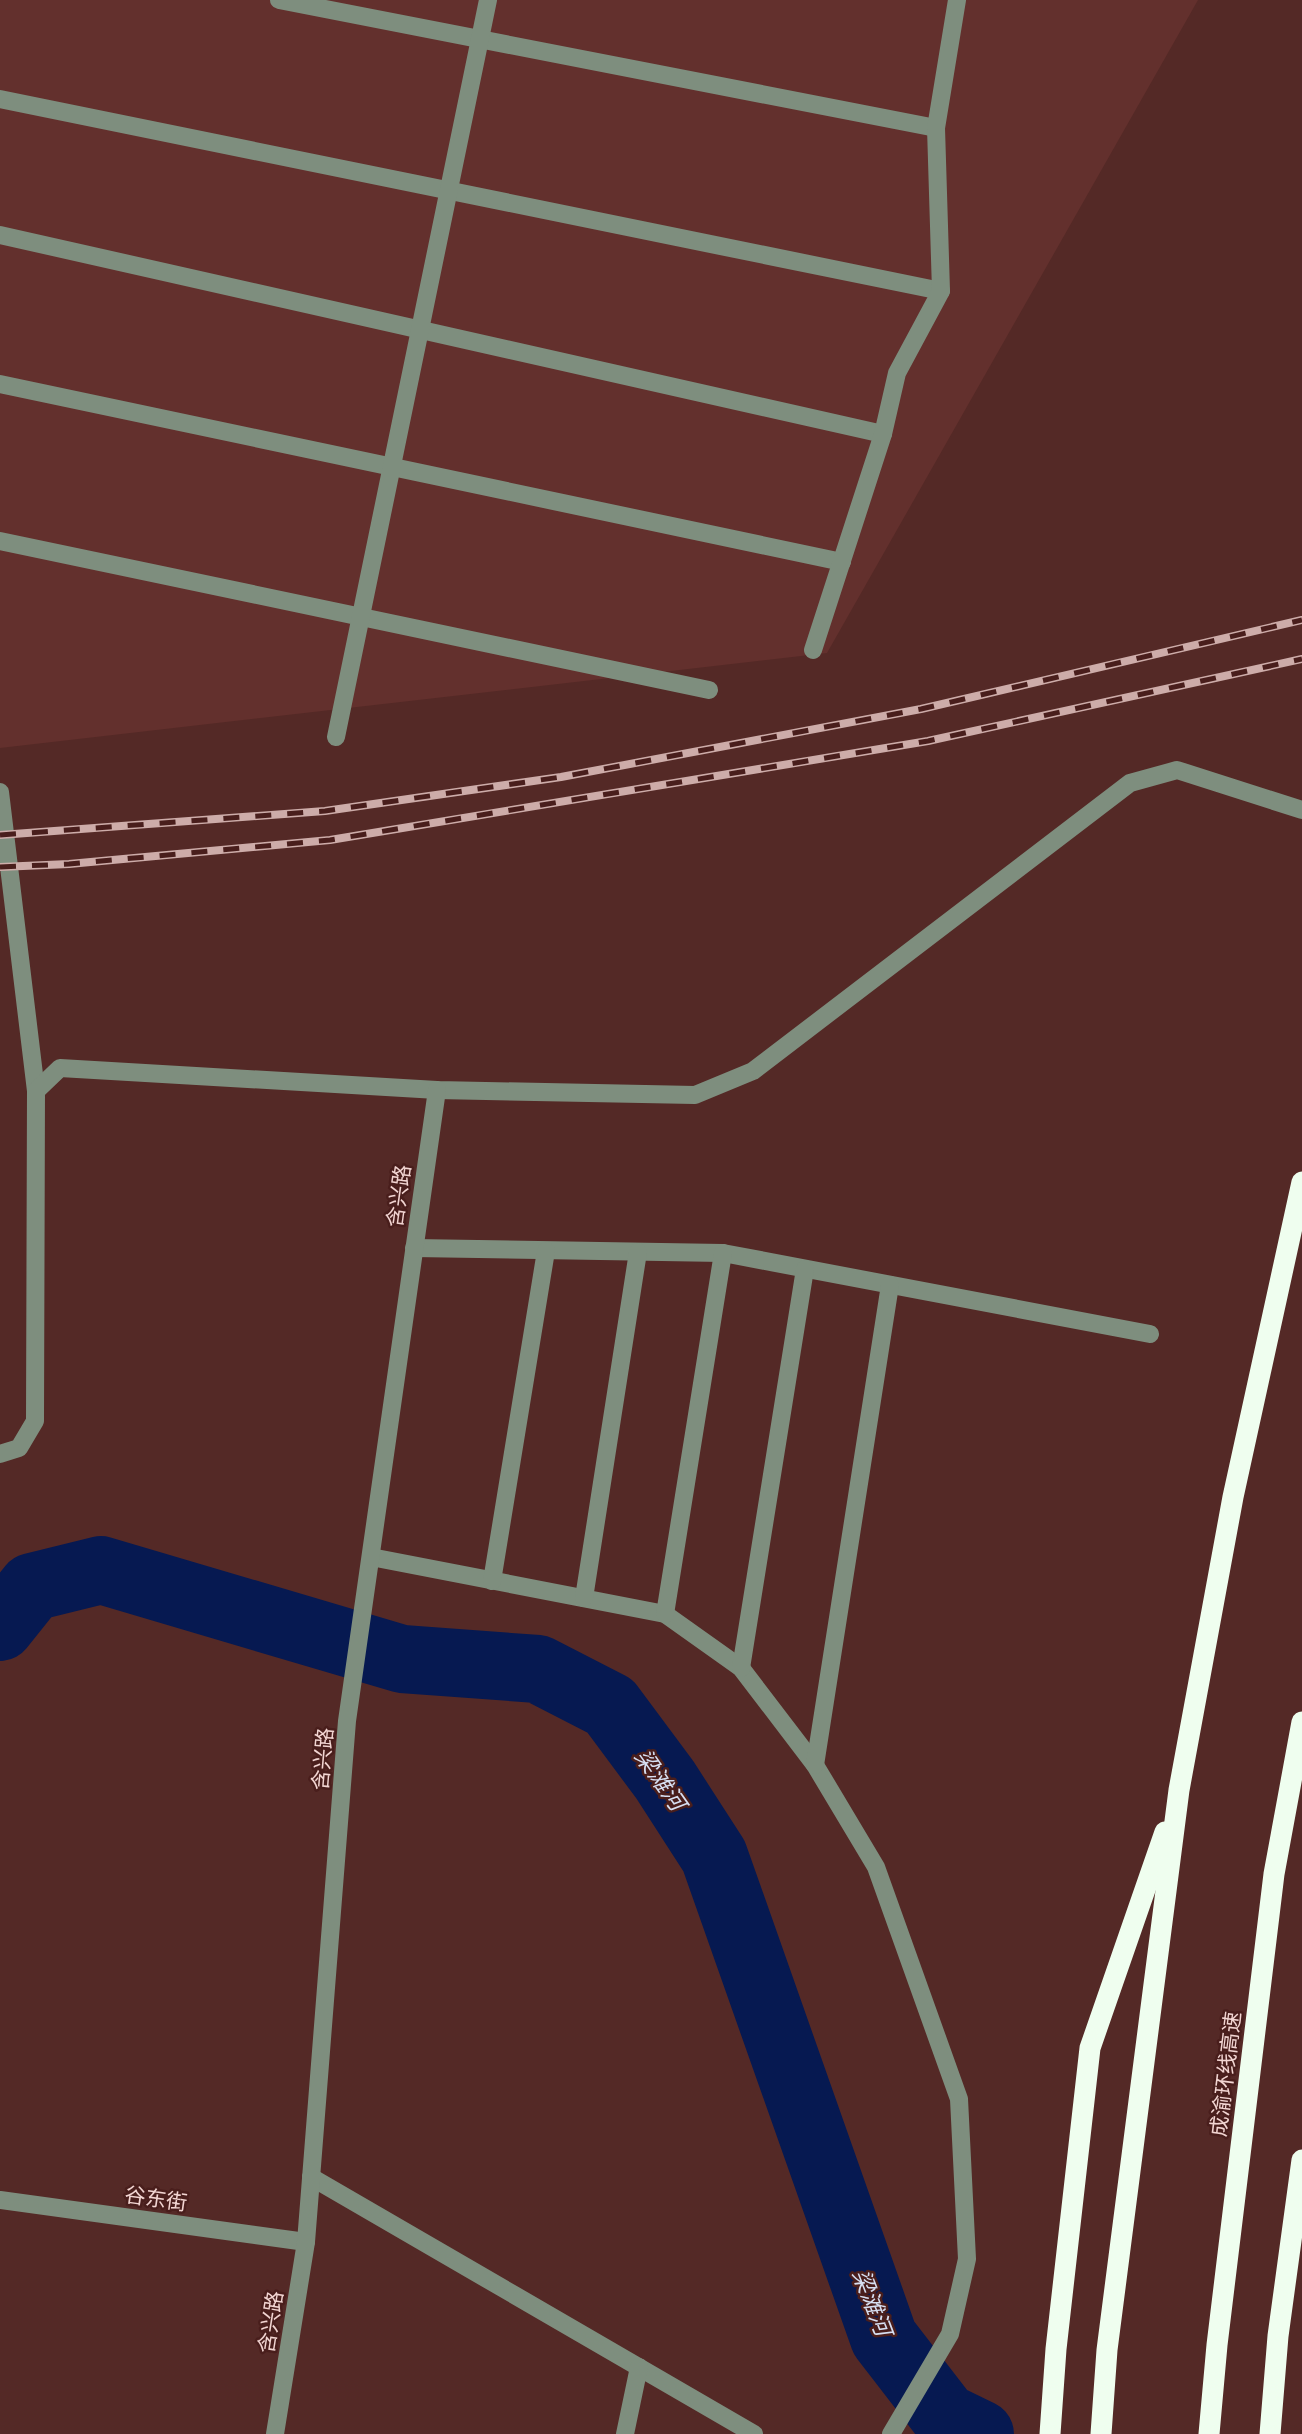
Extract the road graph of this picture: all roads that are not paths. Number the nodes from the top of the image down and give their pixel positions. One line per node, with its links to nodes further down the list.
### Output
1 (279, 0): 4 (street)
2 (488, 0): 4 (street)
3 (957, 0): 6 (street)
4 (480, 39): 6 (street); 7 (street)
5 (0, 99): 7 (street)
6 (936, 128): 9 (street)
7 (449, 191): 9 (street); 10 (street)
8 (0, 235): 10 (street)
9 (940, 291): 12 (street)
10 (420, 330): 12 (street); 13 (street)
11 (0, 384): 13 (street)
12 (883, 434): 15 (street)
13 (392, 466): 15 (street); 16 (street)
14 (0, 541): 16 (street)
15 (842, 562): 17 (street)
16 (361, 617): 18 (street); 19 (street)
17 (813, 650)
18 (709, 690)
19 (336, 737)
20 (0, 792): 23 (street)
21 (1302, 810): 22 (street)
22 (437, 1090): 23 (street); 25 (street, 含兴路)
23 (36, 1091): 32 (street)
24 (1302, 1182): 40 (highway)
25 (414, 1248): 26 (street); 33 (street, 含兴路)
26 (545, 1251): 27 (street); 34 (street)
27 (638, 1252): 28 (street); 35 (street)
28 (723, 1253): 29 (street); 36 (street)
29 (806, 1269): 30 (street); 37 (street)
30 (891, 1285): 31 (street); 39 (street)
31 (1150, 1334)
32 (0, 1454)
33 (371, 1557): 34 (street); 42 (street, 含兴路)
34 (492, 1581): 35 (street)
35 (584, 1598): 36 (street)
36 (666, 1614): 37 (street)
37 (741, 1668): 39 (street)
38 (1302, 1722): 52 (highway, 成渝环线高速)
39 (815, 1765): 49 (street)
40 (1179, 1790): 50 (highway); 51 (highway)
41 (1302, 2160): 53 (highway)
42 (311, 2177): 44 (street, 含兴路); 45 (street)
43 (0, 2200): 44 (street, 谷东街)
44 (306, 2242): 46 (street, 含兴路)
45 (639, 2367): 47 (street); 48 (street)
46 (275, 2434)
47 (625, 2434)
48 (754, 2434)
49 (891, 2434)
50 (1050, 2434)
51 (1101, 2434)
52 (1209, 2434)
53 (1270, 2434)

